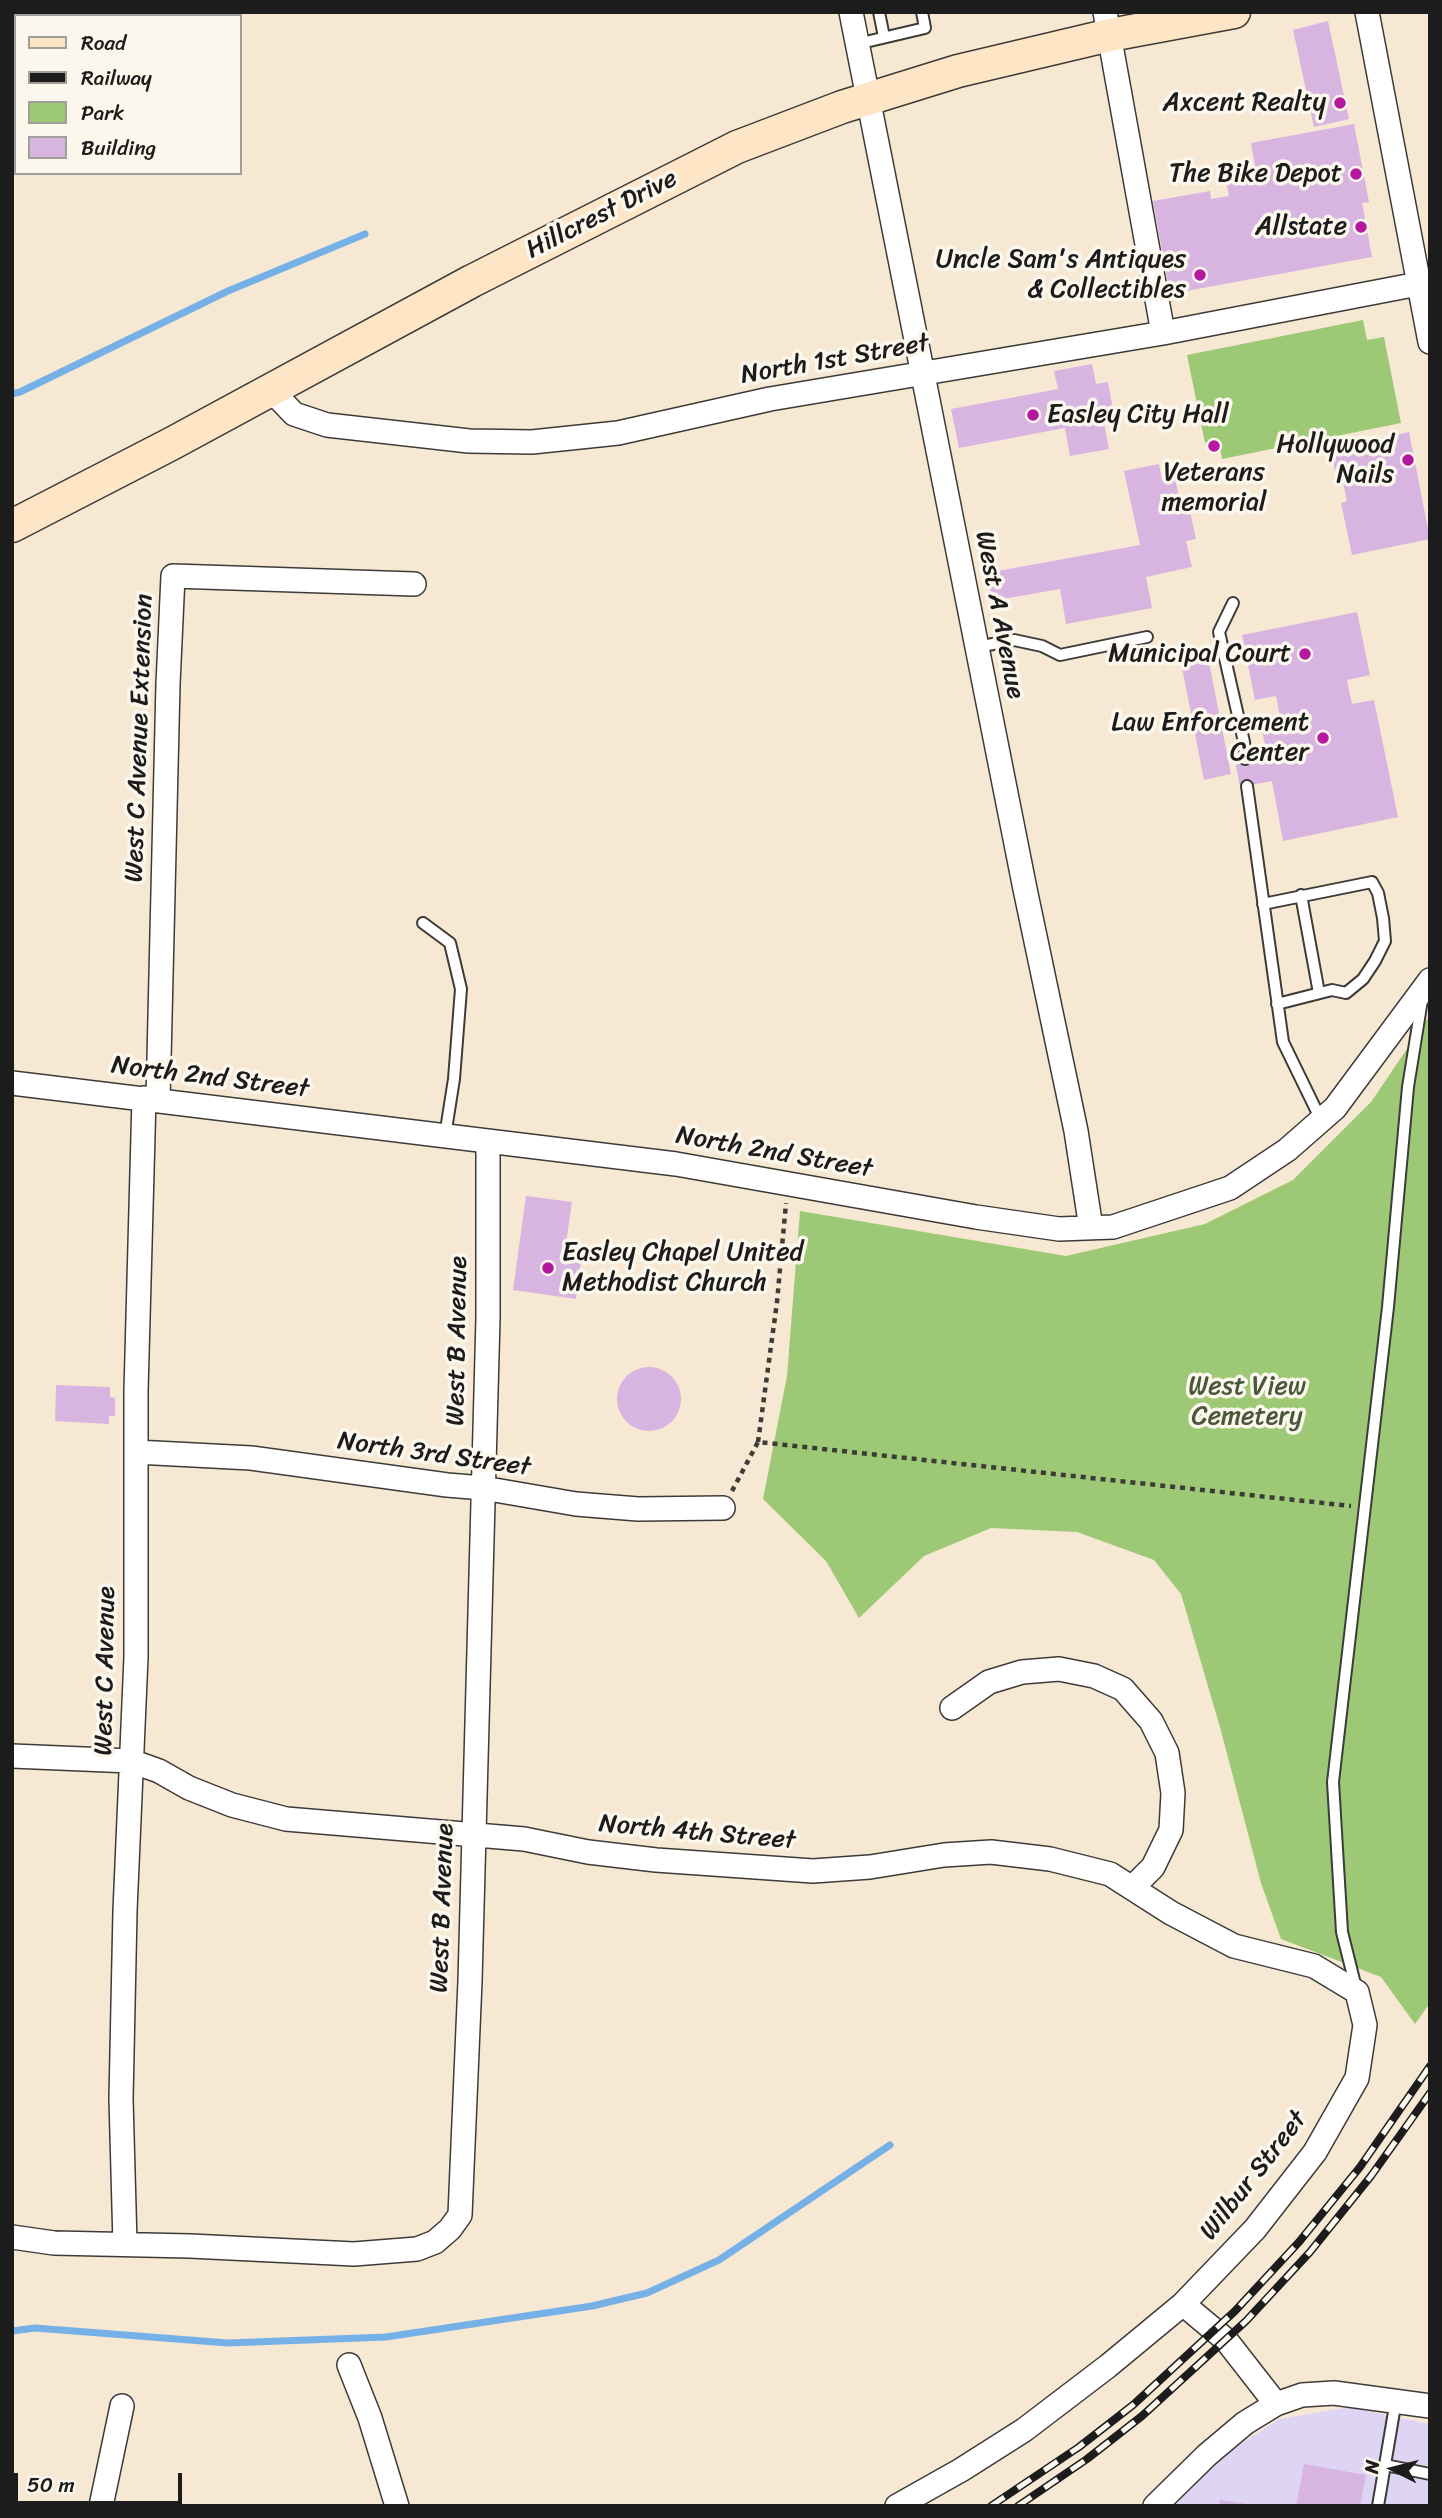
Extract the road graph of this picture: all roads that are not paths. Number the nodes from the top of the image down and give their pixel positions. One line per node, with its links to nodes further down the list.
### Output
1 (851, 12): 8 (street, West A Avenue)
2 (879, 12): 7 (lane)
3 (922, 12): 7 (lane)
4 (1234, 12): 6 (street, Hillcrest Drive)
5 (1367, 12): 10 (street)
6 (1108, 24): 9 (street, Hillcrest Drive); 11 (street)
7 (884, 37): 8 (lane)
8 (857, 44): 9 (street, West A Avenue)
9 (869, 99): 13 (street, West A Avenue); 14 (street, Hillcrest Drive)
10 (1418, 285): 11 (street, North 1st Street); 12 (street)
11 (1163, 333): 13 (street, North 1st Street)
12 (1430, 342)
13 (922, 372): 14 (street, North 1st Street); 19 (street, West A Avenue)
14 (271, 390): 15 (street, Hillcrest Drive)
15 (12, 526)
16 (414, 584): 29 (street, West C Avenue Extension)
17 (1233, 603): 20 (lane)
18 (1147, 637): 19 (lane)
19 (977, 647): 33 (street, West A Avenue)
20 (1245, 759)
21 (1247, 786): 23 (lane)
22 (1301, 895): 23 (lane); 26 (lane); 26 (lane)
23 (1263, 904): 27 (lane)
24 (423, 923): 31 (lane)
25 (1427, 984): 30 (street, North 2nd Street); 42 (lane)
26 (1318, 993): 27 (lane)
27 (1277, 1004): 30 (lane)
28 (12, 1083): 29 (street, North 2nd Street)
29 (151, 1099): 31 (street, North 2nd Street); 34 (street, West C Avenue)
30 (1321, 1120): 33 (street, North 2nd Street)
31 (445, 1136): 32 (street, North 2nd Street)
32 (488, 1141): 33 (street, North 2nd Street); 35 (street, West B Avenue)
33 (1091, 1228)
34 (136, 1452): 35 (street, North 3rd Street); 39 (street, West C Avenue)
35 (483, 1488): 36 (street, North 3rd Street); 40 (street, West B Avenue)
36 (723, 1508)
37 (952, 1708): 41 (street)
38 (12, 1756): 39 (street, North 4th Street)
39 (131, 1761): 40 (street, North 4th Street); 44 (street, West C Avenue)
40 (473, 1835): 41 (street, North 4th Street); 44 (street, West B Avenue)
41 (1132, 1888): 42 (street, North 4th Street)
42 (1357, 1992): 45 (street, Wilbur Street)
43 (12, 2237): 44 (street, West B Avenue)
44 (125, 2244)
45 (1183, 2304): 48 (street); 55 (street, Wilbur Street)
46 (349, 2365): 54 (street)
47 (1396, 2400): 48 (street); 50 (street); 51 (lane)
48 (1276, 2404): 56 (street)
49 (122, 2406): 53 (street)
50 (1430, 2406)
51 (1385, 2465): 52 (lane); 57 (lane)
52 (1430, 2474)
53 (101, 2506)
54 (397, 2506)
55 (897, 2506)
56 (1155, 2506)
57 (1378, 2506)

